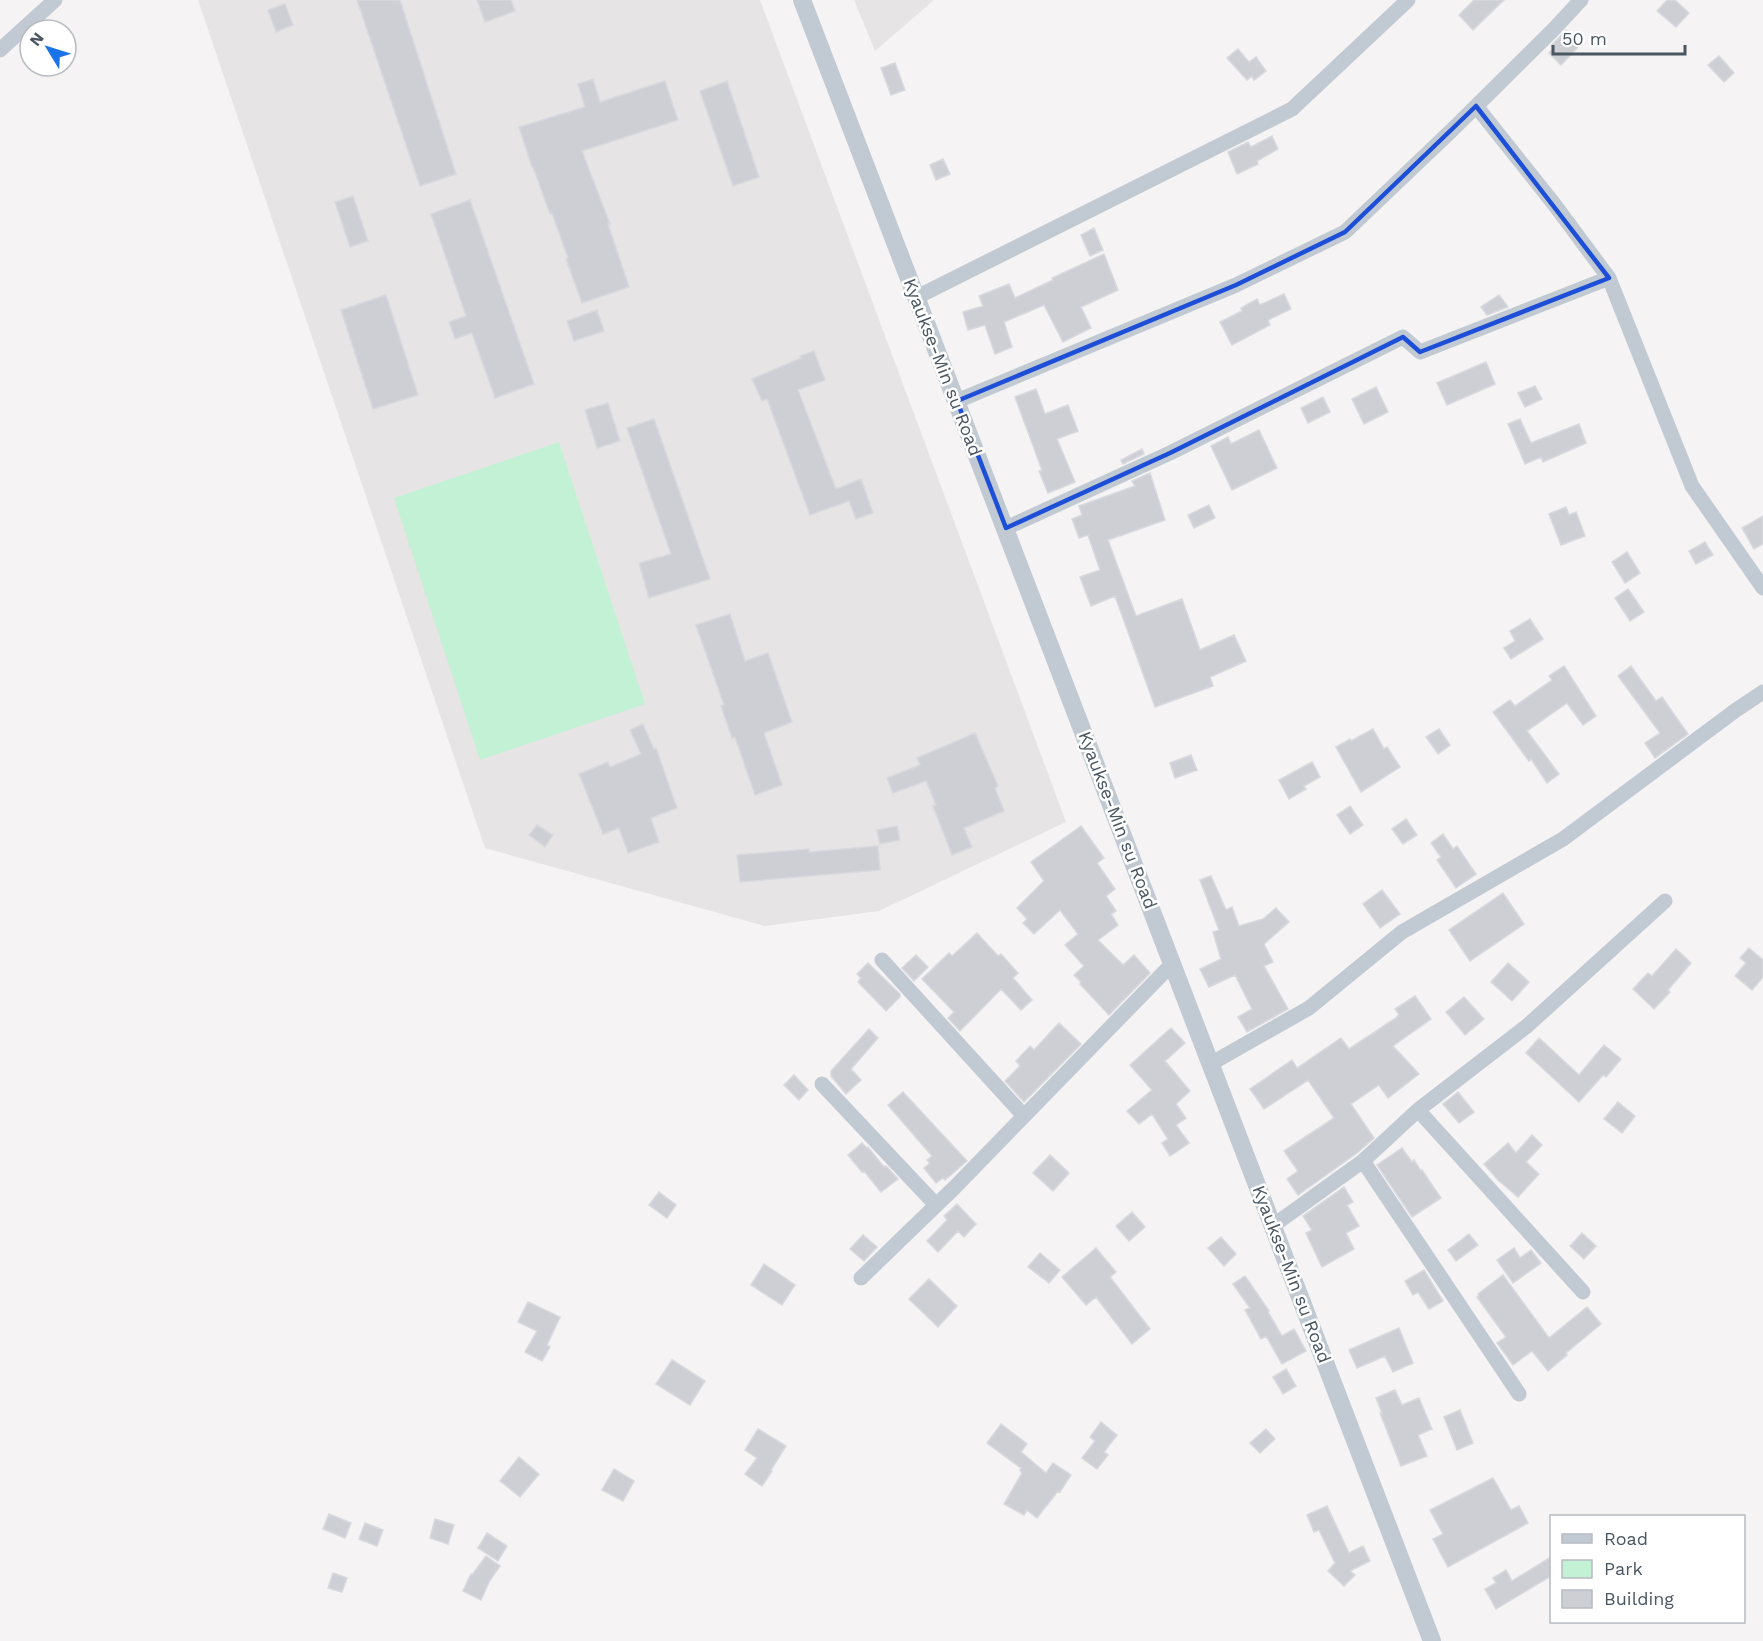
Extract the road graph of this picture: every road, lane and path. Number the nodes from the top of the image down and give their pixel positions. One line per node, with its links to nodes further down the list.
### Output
1 (54, 0): 5 (street)
2 (802, 0): 8 (street, Kyaukse-Min su Road)
3 (1408, 0): 8 (street)
4 (1581, 0): 6 (street)
5 (0, 50)
6 (1476, 106): 7 (street); 9 (street)
7 (1609, 278): 10 (street); 11 (street)
8 (917, 297): 9 (street, Kyaukse-Min su Road)
9 (957, 401): 10 (street, Kyaukse-Min su Road)
10 (1006, 528): 15 (street, Kyaukse-Min su Road)
11 (1763, 588)
12 (1763, 692): 16 (street)
13 (1665, 901): 18 (street)
14 (882, 960): 19 (street)
15 (1173, 963): 16 (street, Kyaukse-Min su Road); 19 (street)
16 (1212, 1063): 22 (street, Kyaukse-Min su Road)
17 (822, 1084): 21 (street)
18 (1419, 1110): 20 (street); 24 (street)
19 (1024, 1116): 21 (street)
20 (1363, 1161): 22 (street); 25 (street)
21 (936, 1205): 23 (street)
22 (1274, 1225): 26 (street, Kyaukse-Min su Road)
23 (861, 1278)
24 (1583, 1292)
25 (1520, 1395)
26 (1432, 1641)

